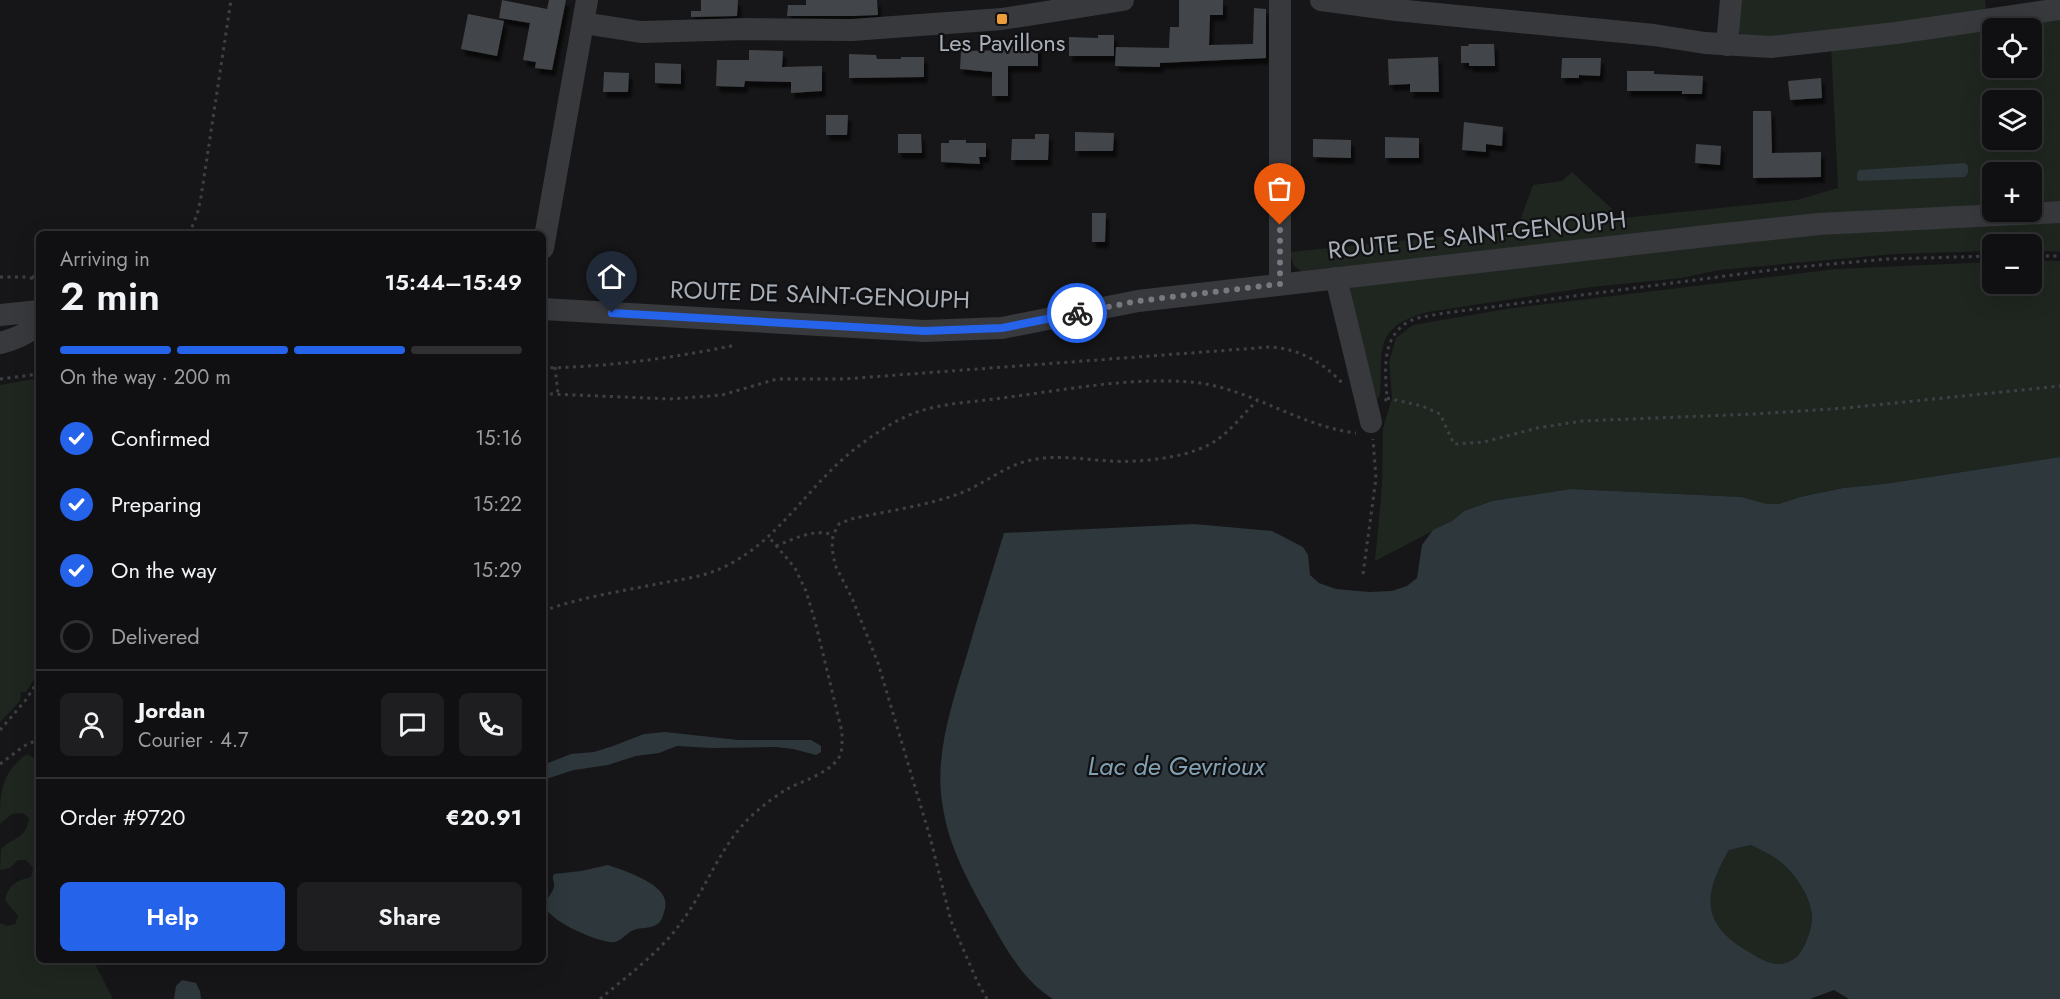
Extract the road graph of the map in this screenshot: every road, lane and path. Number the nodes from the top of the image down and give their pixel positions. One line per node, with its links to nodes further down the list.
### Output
1 (231, 0): 11 (path)
2 (587, 0): 8 (street)
3 (1123, 0): 8 (street)
4 (1280, 0): 19 (street)
5 (1321, 0): 9 (street)
6 (1731, 0): 9 (street)
7 (2060, 9): 9 (street)
8 (583, 23): 12 (street)
9 (1727, 45)
10 (2060, 212): 18 (street, ROUTE DE SAINT-GENOUPH)
11 (190, 231)
12 (546, 231)
13 (1982, 256): 34 (path)
14 (2042, 256): 15 (path)
15 (2060, 256)
16 (0, 277): 17 (path)
17 (36, 278)
18 (1336, 278): 19 (street, ROUTE DE SAINT-GENOUPH); 36 (street)
19 (1280, 284): 20 (street, ROUTE DE SAINT-GENOUPH)
20 (546, 309)
21 (36, 311): 22 (street)
22 (0, 315)
23 (36, 324): 24 (street)
24 (0, 343)
25 (736, 345): 26 (path)
26 (555, 367): 27 (path); 32 (path)
27 (546, 368)
28 (36, 374): 29 (path)
29 (0, 379)
30 (1344, 385): 32 (path)
31 (2060, 386): 34 (path)
32 (558, 394): 33 (path)
33 (546, 396)
34 (1387, 398): 36 (path)
35 (1257, 401): 36 (path); 37 (path); 38 (path)
36 (1372, 428): 40 (path)
37 (833, 535): 39 (path); 47 (path)
38 (768, 536): 39 (path); 41 (path)
39 (776, 546): 46 (path)
40 (1363, 574)
41 (546, 610)
42 (36, 685): 43 (path)
43 (0, 730)
44 (36, 740): 45 (path)
45 (0, 764)
46 (600, 999)
47 (987, 999)

